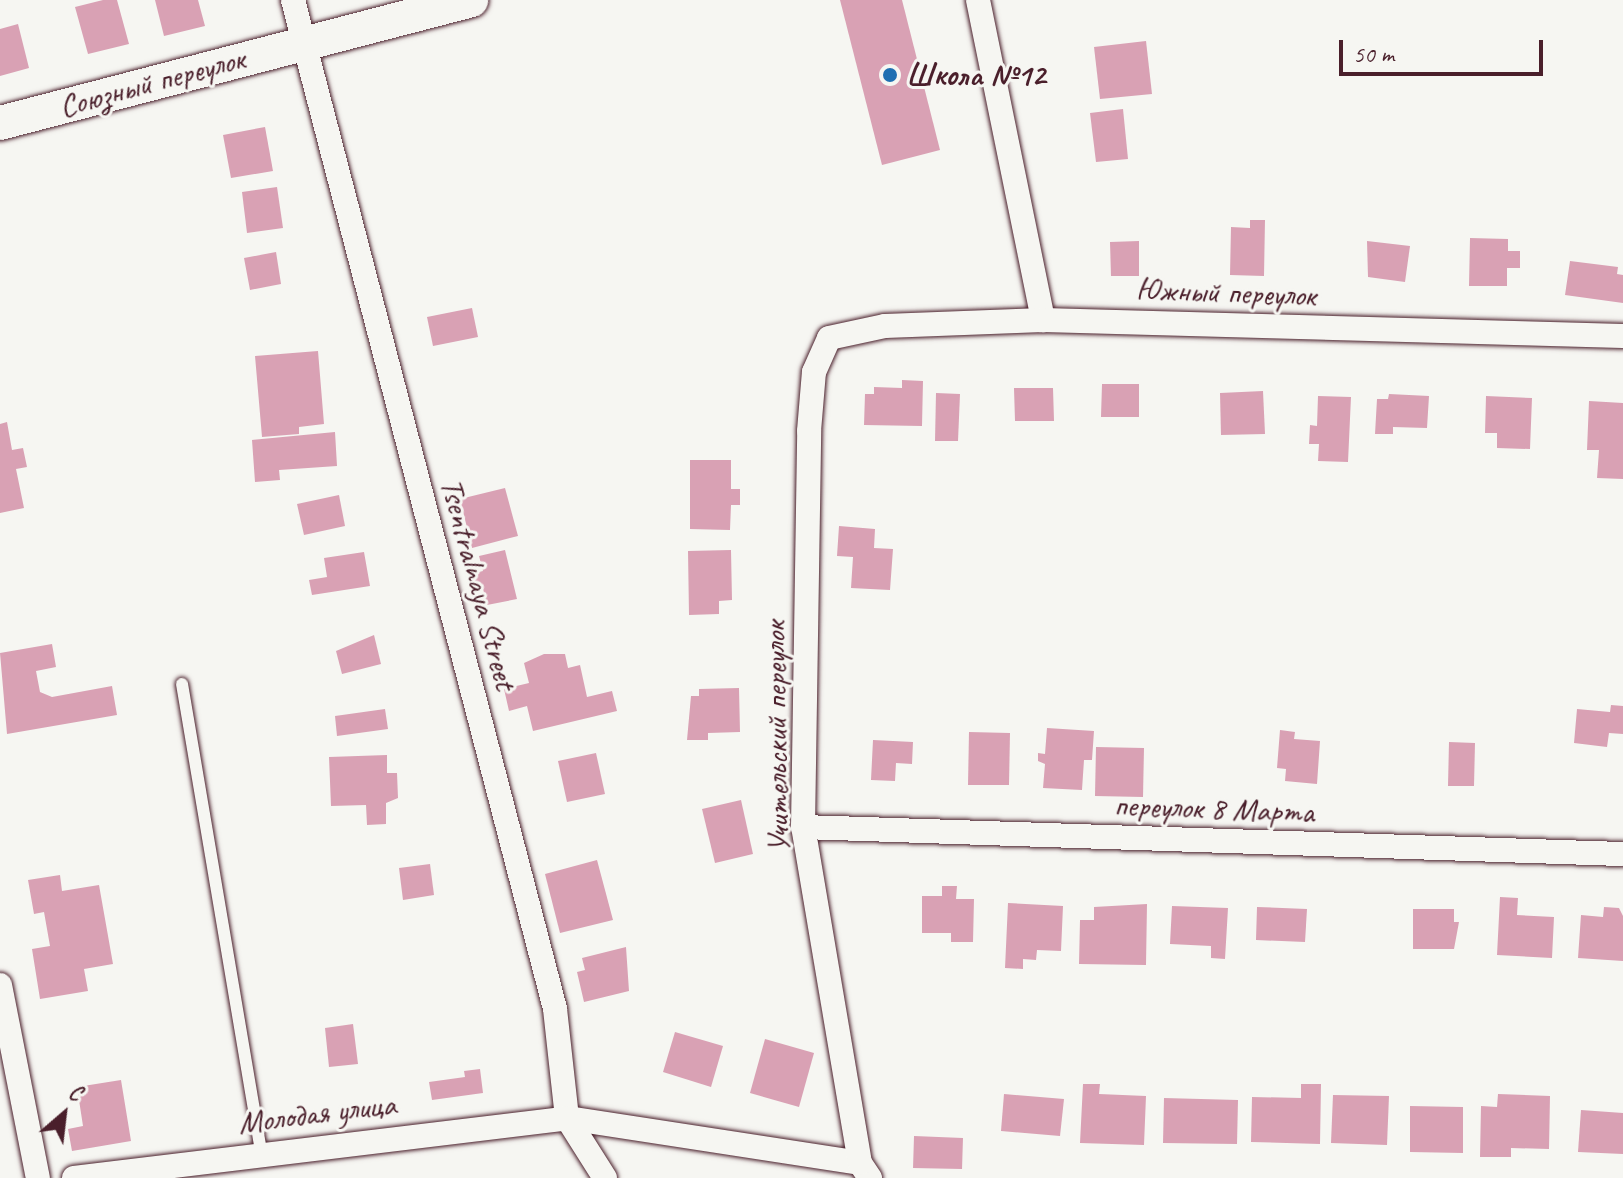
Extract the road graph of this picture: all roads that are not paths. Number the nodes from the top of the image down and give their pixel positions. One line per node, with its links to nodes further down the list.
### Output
1 (293, 0): 4 (street, Tsentralnaya Street)
2 (471, 0): 4 (street, Союзный переулок)
3 (978, 0): 6 (street)
4 (304, 42): 5 (street, Союзный переулок); 13 (street, Tsentralnaya Street)
5 (0, 123)
6 (1043, 320): 7 (street, Южный переулок); 8 (street, Южный переулок)
7 (1623, 336)
8 (829, 338): 10 (street, Учительский переулок)
9 (182, 684): 14 (lane)
10 (803, 827): 11 (street, переулок 8 Марта); 15 (street, Учительский переулок)
11 (1623, 854)
12 (0, 985): 16 (street)
13 (567, 1118): 14 (street, Молодая улица); 15 (street, Молодая улица); 18 (street, Tsentralnaya Street)
14 (261, 1152): 17 (street, Молодая улица)
15 (865, 1170)
16 (38, 1178)
17 (74, 1178)
18 (605, 1178)

